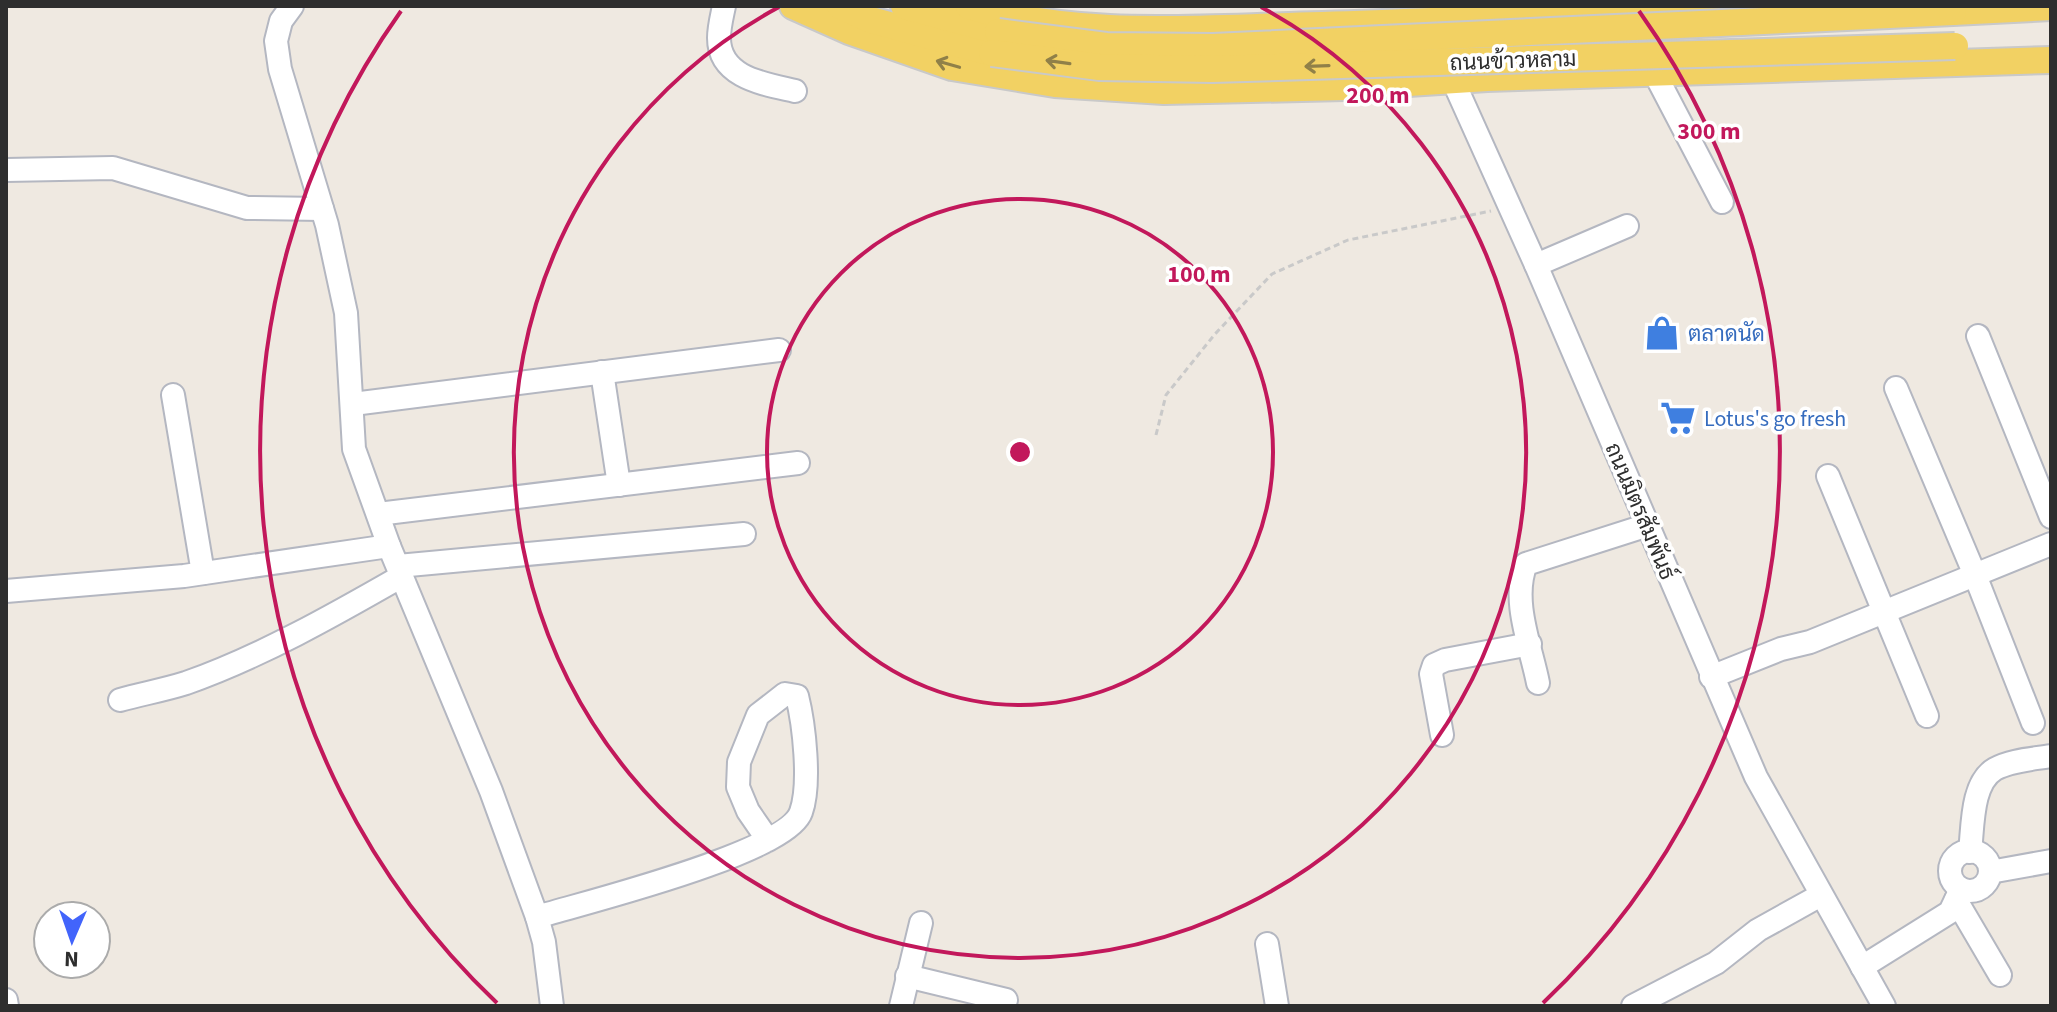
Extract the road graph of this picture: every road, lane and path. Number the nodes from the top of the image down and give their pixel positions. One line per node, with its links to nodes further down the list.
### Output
1 (292, 6): 29 (street)
2 (724, 6): 24 (street)
3 (793, 6): 25 (main road, one-way to 3)
4 (840, 6): 16 (main road, ถนนข้าวหลาม)
5 (904, 6): 16 (main road, ถนนข้าวหลาม)
6 (969, 6): 15 (main road)
7 (1782, 6): 9 (main road)
8 (1695, 7): 9 (main road); 11 (main road)
9 (1759, 7): 19 (main road)
10 (2051, 7): 16 (main road, ถนนข้าวหลาม, bridge)
11 (1632, 9): 13 (main road)
12 (1421, 14): 13 (main road); 14 (main road); 22 (street, ถนนมิตรสัมพันธ์)
13 (1577, 15): 21 (main road)
14 (1338, 25): 15 (main road); 23 (main road)
15 (1152, 31): 25 (main road)
16 (995, 42): 17 (main road, ถนนข้าวหลาม, one-way to 16, bridge)
17 (2051, 42)
18 (2051, 60): 19 (main road)
19 (1761, 69): 20 (main road)
20 (1654, 72): 21 (main road); 27 (street)
21 (1571, 76): 22 (main road)
22 (1454, 80): 23 (main road); 28 (street, ถนนมิตรสัมพันธ์)
23 (1345, 87): 25 (main road)
24 (795, 91)
25 (1164, 91)
26 (6, 170): 29 (street)
27 (1722, 202)
28 (1511, 208): 31 (street, ถนนมิตรสัมพันธ์); 38 (path)
29 (322, 209): 37 (street)
30 (1627, 226): 31 (street)
31 (1536, 265): 44 (street, ถนนมิตรสัมพันธ์)
32 (1978, 336): 43 (street)
33 (779, 350): 34 (street)
34 (602, 372): 37 (street); 41 (street)
35 (1896, 388): 49 (street)
36 (173, 395): 48 (street)
37 (353, 404): 42 (street)
38 (1156, 435)
39 (798, 463): 41 (street)
40 (1828, 476): 51 (street)
41 (619, 485): 42 (street)
42 (378, 514): 47 (street)
43 (2051, 517)
44 (1648, 525): 52 (street); 54 (street, ถนนมิตรสัมพันธ์)
45 (744, 534): 47 (street)
46 (2051, 544): 49 (street)
47 (396, 563): 48 (street); 55 (street); 66 (street)
48 (203, 573): 50 (street)
49 (1975, 575): 51 (street); 57 (street)
50 (6, 591)
51 (1884, 612): 54 (street); 56 (street)
52 (1530, 644): 53 (street); 58 (street)
53 (1538, 683)
54 (1714, 684): 64 (street, ถนนมิตรสัมพันธ์)
55 (120, 700)
56 (1927, 716)
57 (2033, 723)
58 (1442, 735)
59 (2051, 756): 61 (street)
60 (768, 840): 60 (street); 66 (street)
61 (1970, 852): 63 (street); 65 (street)
62 (2051, 861): 63 (street)
63 (1990, 872): 65 (street)
64 (1821, 895): 69 (street, ถนนมิตรสัมพันธ์); 76 (street)
65 (1958, 895): 69 (street); 70 (street)
66 (537, 917): 73 (street)
67 (921, 923): 71 (street)
68 (1267, 944): 75 (street)
69 (1858, 961): 77 (street, ถนนมิตรสัมพันธ์)
70 (2000, 975)
71 (907, 976): 72 (street); 74 (street)
72 (1006, 1000)
73 (552, 1006)
74 (901, 1006)
75 (1277, 1006)
76 (1633, 1006)
77 (1884, 1006)

